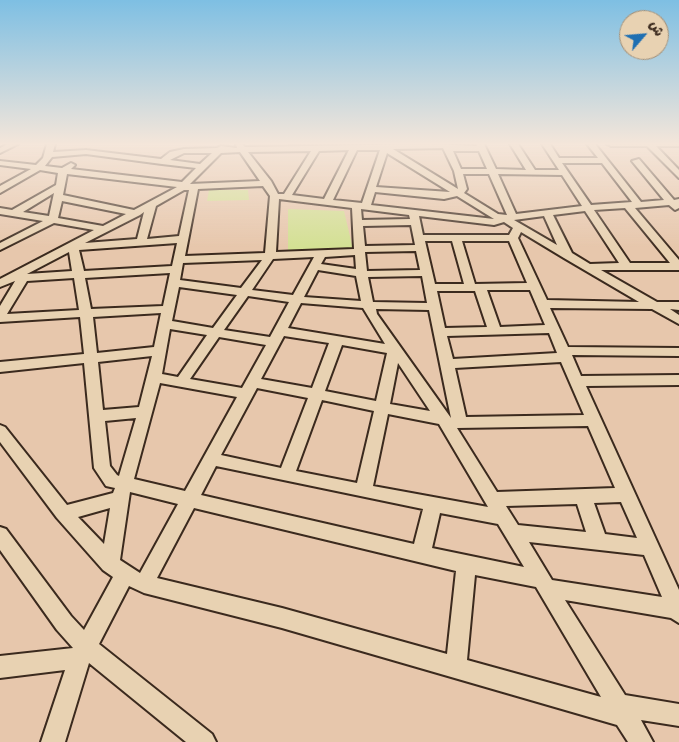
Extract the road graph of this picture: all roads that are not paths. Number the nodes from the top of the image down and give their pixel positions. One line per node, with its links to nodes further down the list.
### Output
1 (20, 179): 19 (street)
2 (61, 179): 16 (street)
3 (126, 179): 17 (street)
4 (193, 179): 17 (street)
5 (265, 179): 15 (street)
6 (294, 179): 21 (street)
7 (337, 179): 23 (street)
8 (375, 179): 18 (street)
9 (436, 179): 20 (street)
10 (460, 179): 20 (street)
11 (495, 179): 38 (street)
12 (570, 179): 29 (street)
13 (620, 179): 26 (street)
14 (653, 179): 24 (street)
15 (268, 183): 17 (street); 21 (street)
16 (60, 186): 22 (street); 31 (street)
17 (186, 186): 25 (street); 41 (street)
18 (371, 189): 20 (street); 27 (street)
19 (0, 190)
20 (460, 193): 38 (street)
21 (281, 197): 23 (street); 47 (street)
22 (57, 198): 32 (street); 36 (street)
23 (327, 202): 27 (street)
24 (676, 203): 26 (street); 30 (street)
25 (151, 205): 32 (street); 42 (street)
26 (640, 205): 28 (street)
27 (360, 206): 35 (street); 37 (street)
28 (628, 206): 29 (street); 52 (street)
29 (588, 208): 33 (street); 51 (street)
30 (679, 211)
31 (8, 212): 34 (street); 36 (street)
32 (137, 213): 39 (street)
33 (547, 213): 38 (street); 48 (street)
34 (0, 217)
35 (414, 217): 37 (street); 38 (street); 43 (street)
36 (53, 220): 39 (street); 45 (street)
37 (358, 223): 46 (street)
38 (508, 224): 40 (street); 48 (street); 60 (street); 66 (street)
39 (105, 229): 44 (street)
40 (456, 238): 43 (street); 62 (street)
41 (184, 239): 42 (street); 50 (street)
42 (141, 242): 44 (street)
43 (420, 243): 46 (street); 54 (street)
44 (74, 246): 56 (street); 57 (street)
45 (0, 247)
46 (360, 251): 49 (street); 55 (street)
47 (270, 256): 49 (street); 50 (street); 63 (street)
48 (568, 256): 53 (street)
49 (318, 260): 55 (street); 64 (street)
50 (178, 265): 56 (street); 58 (street)
51 (626, 266): 52 (street); 53 (street)
52 (679, 266)
53 (588, 267): 68 (street)
54 (427, 273): 55 (street); 61 (street)
55 (363, 274): 67 (street)
56 (79, 275): 57 (street); 72 (street)
57 (17, 278): 59 (street); 73 (street)
58 (174, 283): 63 (street); 71 (street)
59 (0, 284)
60 (534, 286): 62 (street); 65 (street)
61 (430, 288): 62 (street); 70 (street)
62 (475, 288): 79 (street)
63 (246, 291): 64 (street); 78 (street)
64 (298, 298): 67 (street); 81 (street)
65 (542, 304): 66 (street); 77 (street)
66 (642, 305): 68 (street); 76 (street)
67 (368, 306): 70 (street); 83 (street)
68 (655, 306): 69 (street); 74 (street)
69 (679, 306)
70 (434, 307): 80 (street)
71 (169, 310): 72 (street); 75 (street)
72 (86, 313): 73 (street); 87 (street)
73 (0, 317)
74 (679, 320)
75 (164, 324): 78 (street); 84 (street)
76 (679, 327)
77 (553, 329): 79 (street); 86 (street)
78 (217, 331): 81 (street); 92 (street)
79 (495, 331): 80 (street)
80 (440, 332): 88 (street)
81 (277, 337): 82 (street); 94 (street)
82 (337, 340): 83 (street); 95 (street)
83 (394, 350): 96 (street); 100 (street)
84 (159, 351): 87 (street); 90 (street)
85 (679, 352): 86 (street)
86 (565, 354): 88 (street); 93 (street)
87 (90, 356): 89 (street); 98 (street)
88 (447, 364): 100 (street)
89 (0, 367)
90 (154, 377): 92 (street); 97 (street)
91 (679, 380): 93 (street)
92 (182, 382): 94 (street)
93 (577, 382): 99 (street)
94 (250, 388): 95 (street); 102 (street)
95 (318, 394): 96 (street); 103 (street)
96 (382, 407): 100 (street); 105 (street)
97 (145, 412): 98 (street); 104 (street)
98 (96, 416): 104 (street)
99 (594, 420): 100 (street); 106 (street)
100 (449, 422): 109 (street)
101 (0, 430): 111 (street)
102 (211, 459): 103 (street); 108 (street)
103 (286, 476): 105 (street)
104 (122, 491): 108 (street); 111 (street); 118 (street)
105 (364, 491): 110 (street)
106 (627, 495): 107 (street); 115 (street)
107 (582, 497): 109 (street); 114 (street)
108 (190, 499): 116 (street); 119 (street)
109 (493, 499): 112 (street)
110 (433, 504): 112 (street); 116 (street)
111 (63, 513): 118 (street)
112 (509, 525): 114 (street); 120 (street)
113 (1, 539): 122 (street)
114 (598, 542): 115 (street)
115 (651, 548): 121 (street)
116 (421, 554): 117 (street)
117 (466, 565): 120 (street); 123 (street)
118 (117, 569): 119 (street); 122 (street)
119 (144, 584): 123 (street)
120 (544, 584): 121 (street); 125 (street)
121 (677, 603)
122 (82, 652): 124 (street); 127 (street); 128 (street)
123 (456, 666): 125 (street)
124 (0, 667)
125 (623, 711): 126 (street); 129 (street)
126 (679, 715)
127 (199, 740)
128 (53, 742)
129 (641, 742)

